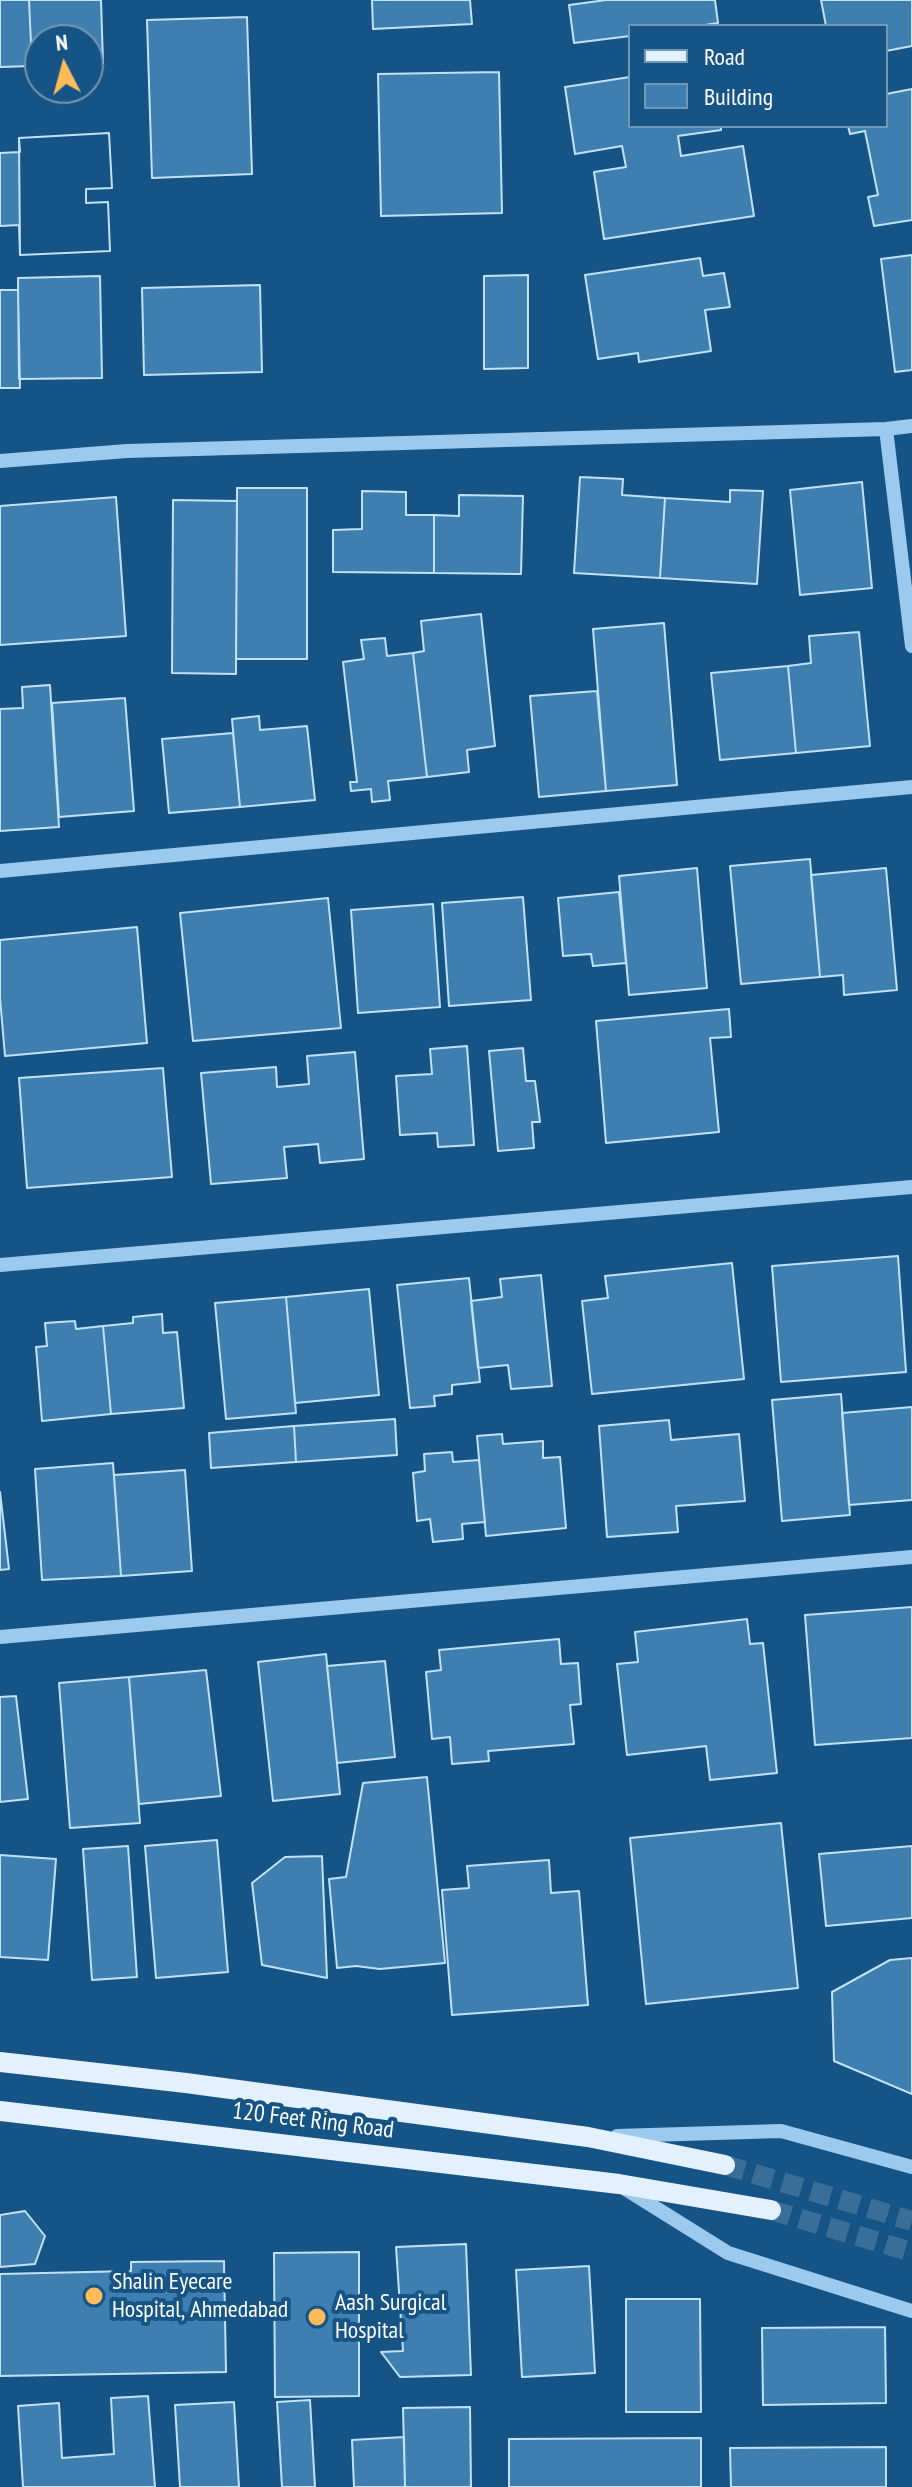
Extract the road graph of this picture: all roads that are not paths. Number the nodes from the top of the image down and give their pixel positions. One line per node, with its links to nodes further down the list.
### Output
1 (912, 426): 2 (street)
2 (886, 429): 3 (street); 4 (street)
3 (0, 461)
4 (912, 646)
5 (912, 787): 6 (street)
6 (0, 871)
7 (912, 1187): 8 (street)
8 (0, 1265)
9 (912, 1557): 10 (street)
10 (0, 1637)
11 (0, 2062): 13 (main road, 120 Feet Ring Road)
12 (0, 2111): 16 (main road, 120 Feet Ring Road)
13 (588, 2137): 14 (main road, 120 Feet Ring Road); 15 (street)
14 (725, 2165)
15 (912, 2167)
16 (619, 2184): 17 (main road, 120 Feet Ring Road); 18 (street)
17 (771, 2210)
18 (912, 2311)

